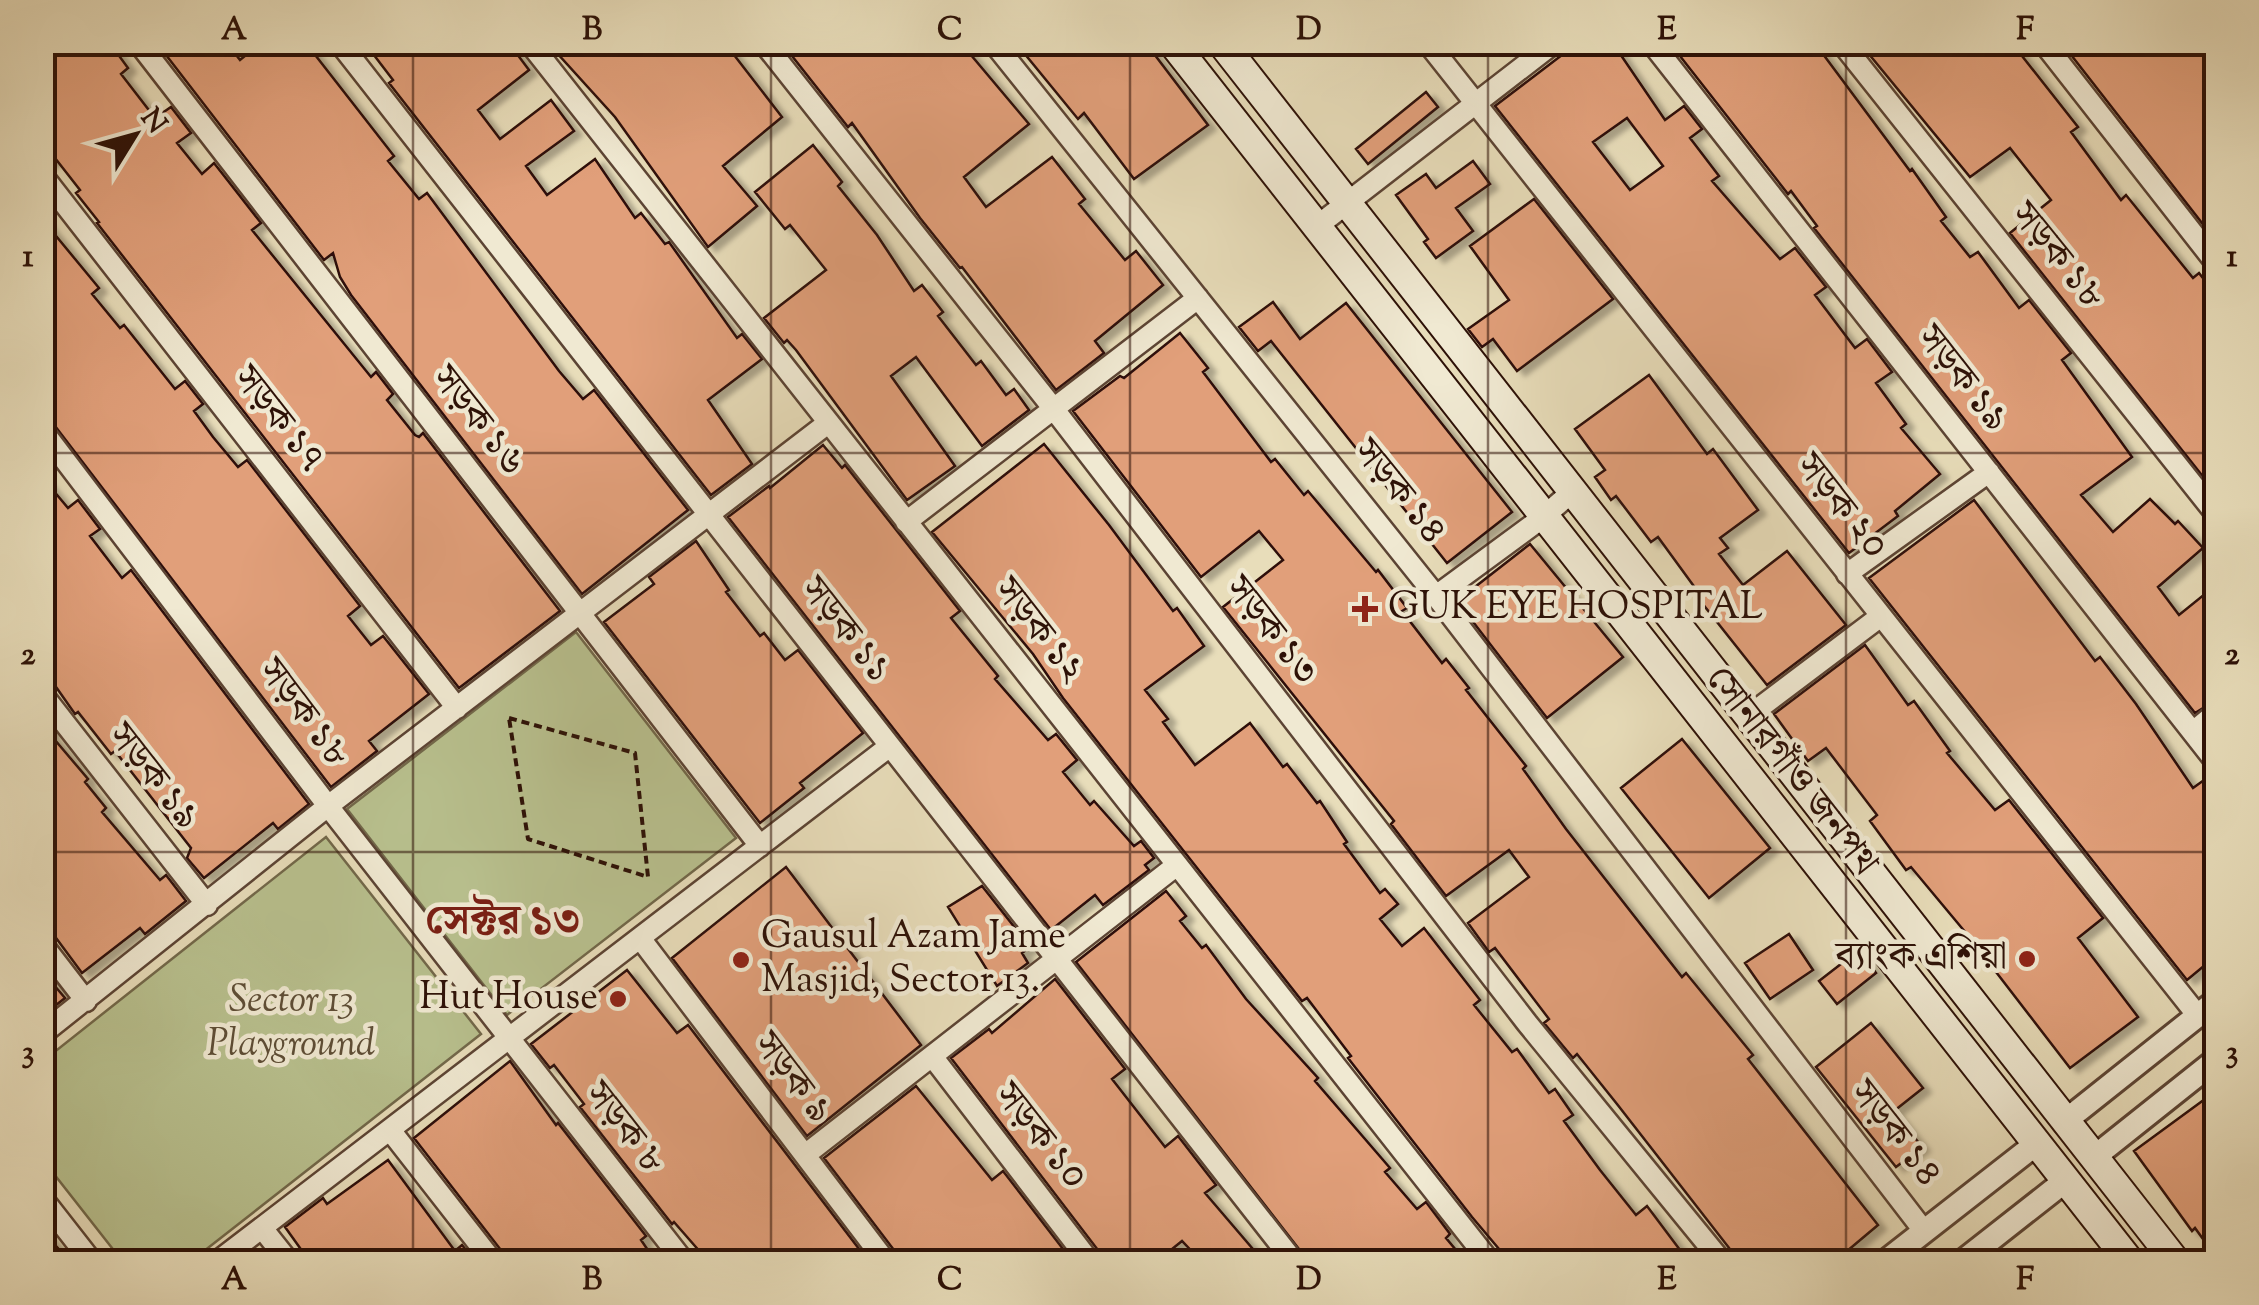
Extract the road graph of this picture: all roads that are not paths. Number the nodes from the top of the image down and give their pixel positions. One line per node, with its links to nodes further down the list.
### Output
1 (138, 42): 30 (street, সড়ক ১৬)
2 (339, 42): 25 (street, সড়ক ১১)
3 (529, 42): 20 (street, সড়ক ১২)
4 (763, 42): 19 (street, সড়ক ১৩)
5 (993, 42): 18 (street, সড়ক ১৪)
6 (1172, 42): 16 (main road, সোনারগাঁও জনপথ)
7 (1221, 42): 15 (main road, সোনারগাঁও জনপথ)
8 (1427, 42): 13 (street, সড়ক ২০)
9 (1555, 42): 13 (street)
10 (1651, 42): 22 (street, সড়ক ১৯)
11 (1841, 42): 24 (street, সড়ক ১৮)
12 (2042, 42): 17 (street)
13 (1476, 105): 15 (street); 28 (street, সড়ক ২০)
14 (42, 175): 33 (street, সড়ক ১৭)
15 (1348, 202): 16 (street); 23 (main road, সোনারগাঁও জনপথ)
16 (1316, 228): 26 (main road, সোনারগাঁও জনপথ)
17 (2216, 263)
18 (1198, 298): 19 (street); 29 (street, সড়ক ১৪)
19 (1053, 408): 27 (street); 71 (street, সড়ক ১৩)
20 (828, 423): 25 (street); 27 (street, সড়ক ১২)
21 (42, 430): 39 (street, সড়ক ১৮)
22 (1989, 472): 28 (street); 36 (street, সড়ক ১৯)
23 (1573, 491): 26 (street); 35 (main road, সোনারগাঁও জনপথ)
24 (2216, 514)
25 (708, 515): 30 (street); 37 (street, সড়ক ১১)
26 (1542, 518): 29 (street); 55 (main road, সোনারগাঁও জনপথ)
27 (906, 522): 41 (street, সড়ক ১২)
28 (1848, 574): 31 (street, সড়ক ২০)
29 (1436, 596): 61 (street, সড়ক ১৪)
30 (580, 613): 33 (street); 40 (street, সড়ক ১৬)
31 (1881, 616): 35 (street); 48 (street, সড়ক ২০)
32 (42, 694): 42 (street, সড়ক ১৯)
33 (457, 708): 39 (street)
34 (2216, 713): 36 (street)
35 (1750, 716): 53 (main road, সোনারগাঁও জনপথ)
36 (2193, 732): 38 (street, সড়ক ১৯)
37 (890, 746): 40 (street); 45 (street, সড়ক ১১)
38 (2216, 762)
39 (328, 806): 42 (street); 50 (street, সড়ক ১৮)
40 (760, 846): 43 (street)
41 (1177, 865): 45 (street); 70 (street, সড়ক ১২)
42 (207, 904): 46 (street)
43 (640, 938): 50 (street); 56 (street, সড়ক ৯)
44 (42, 944): 46 (street)
45 (1056, 959): 51 (street); 69 (street, সড়ক ১১)
46 (86, 1001): 49 (street)
47 (2216, 1002): 48 (street)
48 (2198, 1016): 53 (street)
49 (42, 1034)
50 (508, 1040): 54 (street); 66 (street, সড়ক ৮)
51 (932, 1056): 56 (street); 68 (street, সড়ক ১০)
52 (2216, 1060): 57 (street)
53 (2064, 1122): 57 (main road, সোনারগাঁও জনপথ)
54 (390, 1130): 60 (street); 65 (street)
55 (2036, 1144): 58 (main road, সোনারগাঁও জনপথ); 61 (street)
56 (805, 1155): 67 (street, সড়ক ৯)
57 (2093, 1158): 75 (main road, সোনারগাঁও জনপথ)
58 (2065, 1181): 73 (street); 74 (main road, সোনারগাঁও জনপথ)
59 (42, 1198): 62 (street)
60 (262, 1228): 63 (street); 64 (street)
61 (1924, 1232): 72 (street)
62 (92, 1262)
63 (217, 1262)
64 (289, 1262)
65 (492, 1262)
66 (684, 1262)
67 (886, 1262)
68 (1090, 1262)
69 (1294, 1262)
70 (1490, 1262)
71 (1722, 1262)
72 (1884, 1262)
73 (1962, 1262)
74 (2130, 1262)
75 (2176, 1262)

